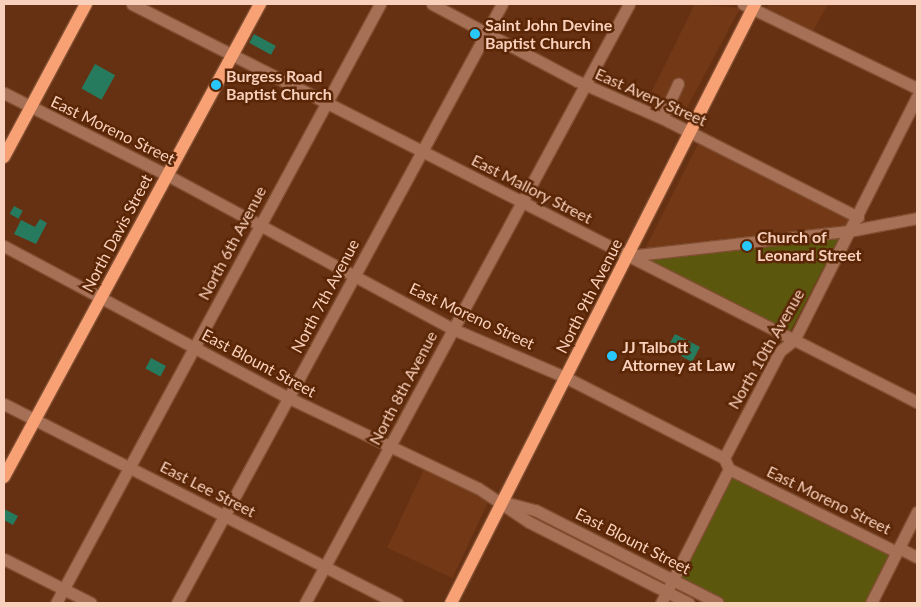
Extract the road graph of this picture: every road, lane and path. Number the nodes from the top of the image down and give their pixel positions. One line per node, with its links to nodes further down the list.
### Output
1 (86, 4): 17 (main road)
2 (132, 4): 10 (street, East Mallory Street)
3 (260, 4): 10 (main road, North Davis Street)
4 (380, 4): 16 (street, North 6th Avenue)
5 (432, 4): 9 (street, East Avery Street)
6 (502, 4): 9 (street, North 7th Avenue)
7 (629, 4): 12 (street, North 8th Avenue)
8 (750, 5): 13 (street); 19 (main road, North 9th Avenue)
9 (486, 33): 12 (street, East Avery Street); 20 (street, North 7th Avenue)
10 (232, 55): 16 (street, East Mallory Street); 22 (main road, North Davis Street)
11 (678, 83): 18 (street)
12 (585, 85): 18 (street, East Avery Street); 23 (street, North 8th Avenue)
13 (917, 88)
14 (4, 93): 17 (street, East Moreno Street)
15 (917, 96): 24 (street, North 10th Avenue)
16 (327, 103): 20 (street, East Mallory Street); 26 (street, North 6th Avenue)
17 (30, 107): 21 (main road); 22 (street, East Moreno Street)
18 (662, 118): 19 (street, East Avery Street)
19 (690, 132): 24 (street, East Avery Street); 29 (main road, North 9th Avenue)
20 (422, 151): 23 (street, East Mallory Street); 30 (street, North 7th Avenue)
21 (4, 157)
22 (167, 175): 26 (street, East Moreno Street); 31 (main road, North Davis Street)
23 (522, 202): 29 (street, East Mallory Street); 32 (street, North 8th Avenue)
24 (858, 217): 27 (street, North 10th Avenue)
25 (917, 218): 27 (street)
26 (260, 225): 30 (street, East Moreno Street); 34 (street, North 6th Avenue)
27 (849, 231): 29 (street); 33 (street, North 10th Avenue)
28 (4, 246): 31 (street, East Blount Street)
29 (628, 256): 33 (street, East Mallory Street); 35 (main road, North 9th Avenue)
30 (355, 276): 32 (street, East Moreno Street); 36 (street, North 7th Avenue)
31 (102, 296): 34 (street, East Blount Street); 39 (main road, North Davis Street)
32 (453, 329): 35 (street, East Moreno Street); 40 (street, North 8th Avenue)
33 (794, 340): 37 (street, East Mallory Street); 41 (street, North 10th Avenue)
34 (195, 347): 36 (street, East Blount Street); 42 (street, North 6th Avenue)
35 (565, 377): 41 (street, East Moreno Street); 45 (main road, North 9th Avenue)
36 (289, 398): 40 (street, East Blount Street); 47 (street, North 7th Avenue)
37 (917, 402)
38 (4, 404): 39 (street, East Lee Street)
39 (35, 419): 42 (street, East Lee Street); 44 (main road, North Davis Street)
40 (389, 448): 45 (street, East Blount Street); 51 (street, North 8th Avenue)
41 (724, 458): 43 (street)
42 (129, 467): 47 (street, East Lee Street); 53 (street, North 6th Avenue)
43 (729, 469): 48 (street, East Moreno Street); 52 (street)
44 (4, 477)
45 (503, 501): 52 (street, East Blount Street); 54 (street, East Blount Street); 60 (main road, North 9th Avenue)
46 (917, 512): 48 (street)
47 (224, 516): 51 (street, East Lee Street); 57 (street, North 7th Avenue)
48 (898, 550): 49 (street, East Moreno Street); 64 (street)
49 (917, 557)
50 (4, 559): 53 (street)
51 (325, 566): 58 (street, North 8th Avenue); 59 (street, East Lee Street)
52 (673, 580): 54 (street); 63 (street, East Blount Street)
53 (63, 590): 55 (street, North 6th Avenue); 56 (street)
54 (667, 592): 61 (street); 62 (street, East Blount Street)
55 (56, 603)
56 (91, 603)
57 (177, 603)
58 (305, 603)
59 (397, 603)
60 (451, 603)
61 (661, 603)
62 (689, 603)
63 (718, 603)
64 (871, 603)

